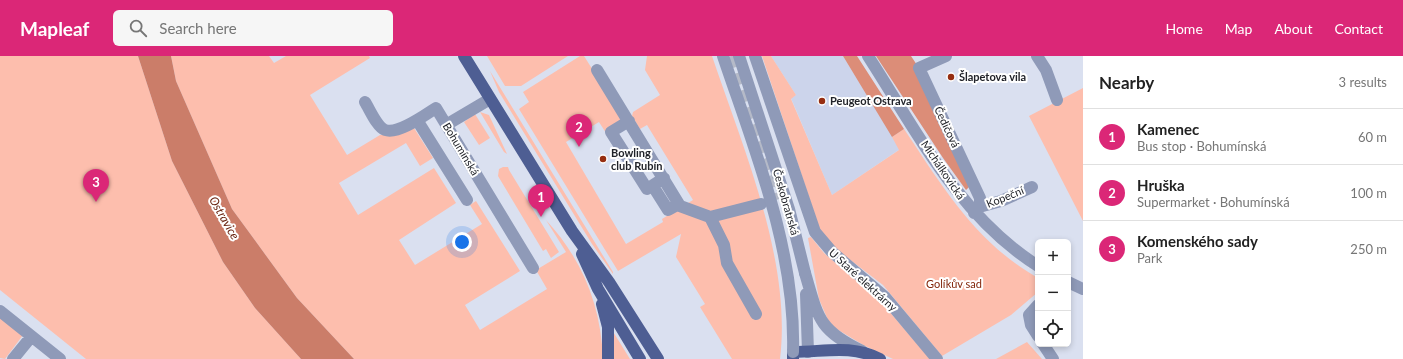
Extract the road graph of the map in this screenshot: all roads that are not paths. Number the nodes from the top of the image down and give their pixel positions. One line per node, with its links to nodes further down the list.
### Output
1 (464, 56): 9 (main road)
2 (723, 56): 37 (street, Českobratrská, bridge)
3 (739, 56): 26 (street, Českobratrská, bridge)
4 (755, 56): 46 (street, U Staré elektrárny)
5 (868, 56): 21 (street, Michálkovická)
6 (946, 56): 21 (street, Čedičová)
7 (1037, 56): 10 (street)
8 (597, 70): 12 (street)
9 (490, 99): 14 (street); 23 (main road)
10 (1058, 100)
11 (365, 102): 13 (street, Bohumínská)
12 (629, 121): 15 (street); 15 (street)
13 (413, 122): 14 (street, Bohumínská); 18 (street)
14 (446, 125): 25 (street, Bohumínská)
15 (664, 178): 19 (street)
16 (1032, 186): 21 (street, Kopeční)
17 (656, 191): 19 (street)
18 (467, 200)
19 (679, 204): 22 (street)
20 (761, 204): 22 (street)
21 (977, 210): 24 (street, Michálkovická)
22 (710, 217): 32 (street)
23 (572, 231): 28 (main road); 43 (main road)
24 (1035, 264)
25 (533, 268)
26 (805, 273): 36 (street); 38 (street, Českobratrská)
27 (1071, 283): 29 (street)
28 (598, 289): 41 (main road); 42 (main road)
29 (1083, 289)
30 (1035, 309): 33 (street)
31 (0, 311): 34 (street)
32 (756, 314)
33 (1035, 331)
34 (31, 337): 39 (street); 40 (street)
35 (1045, 347): 47 (street)
36 (865, 353): 38 (main road); 45 (main road)
37 (793, 356): 38 (main road, Českobratrská)
38 (808, 356): 44 (main road)
39 (13, 359)
40 (60, 359)
41 (608, 359)
42 (640, 359)
43 (658, 359)
44 (829, 359)
45 (880, 359)
46 (937, 359)
47 (1053, 359)

